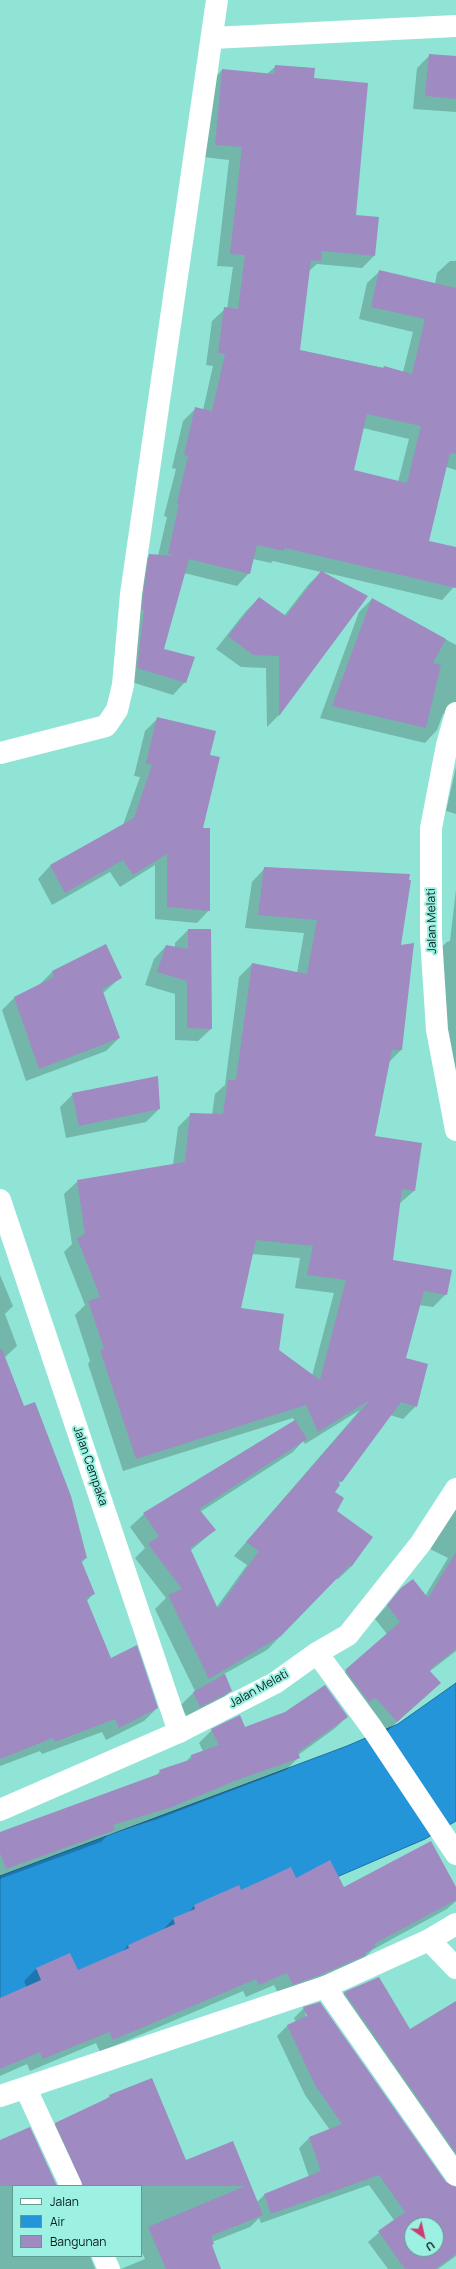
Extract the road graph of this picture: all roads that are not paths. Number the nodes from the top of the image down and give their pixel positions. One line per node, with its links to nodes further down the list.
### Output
1 (217, 0): 3 (street)
2 (456, 26): 3 (street)
3 (212, 38): 5 (street)
4 (456, 713): 6 (street, Jalan Melati)
5 (0, 753)
6 (456, 1130)
7 (0, 1200): 10 (street, Jalan Cempaka)
8 (456, 1489): 9 (street, Jalan Melati)
9 (317, 1653): 10 (street, Jalan Melati); 12 (street)
10 (179, 1732): 11 (street, Jalan Melati)
11 (0, 1810)
12 (456, 1854)
13 (456, 1924): 14 (street)
14 (430, 1940): 15 (street); 16 (street)
15 (456, 1968)
16 (324, 1987): 17 (street); 19 (street)
17 (26, 2089): 18 (street); 20 (street)
18 (0, 2096)
19 (456, 2175)
20 (71, 2185)
21 (103, 2257): 22 (street)
22 (109, 2269)

